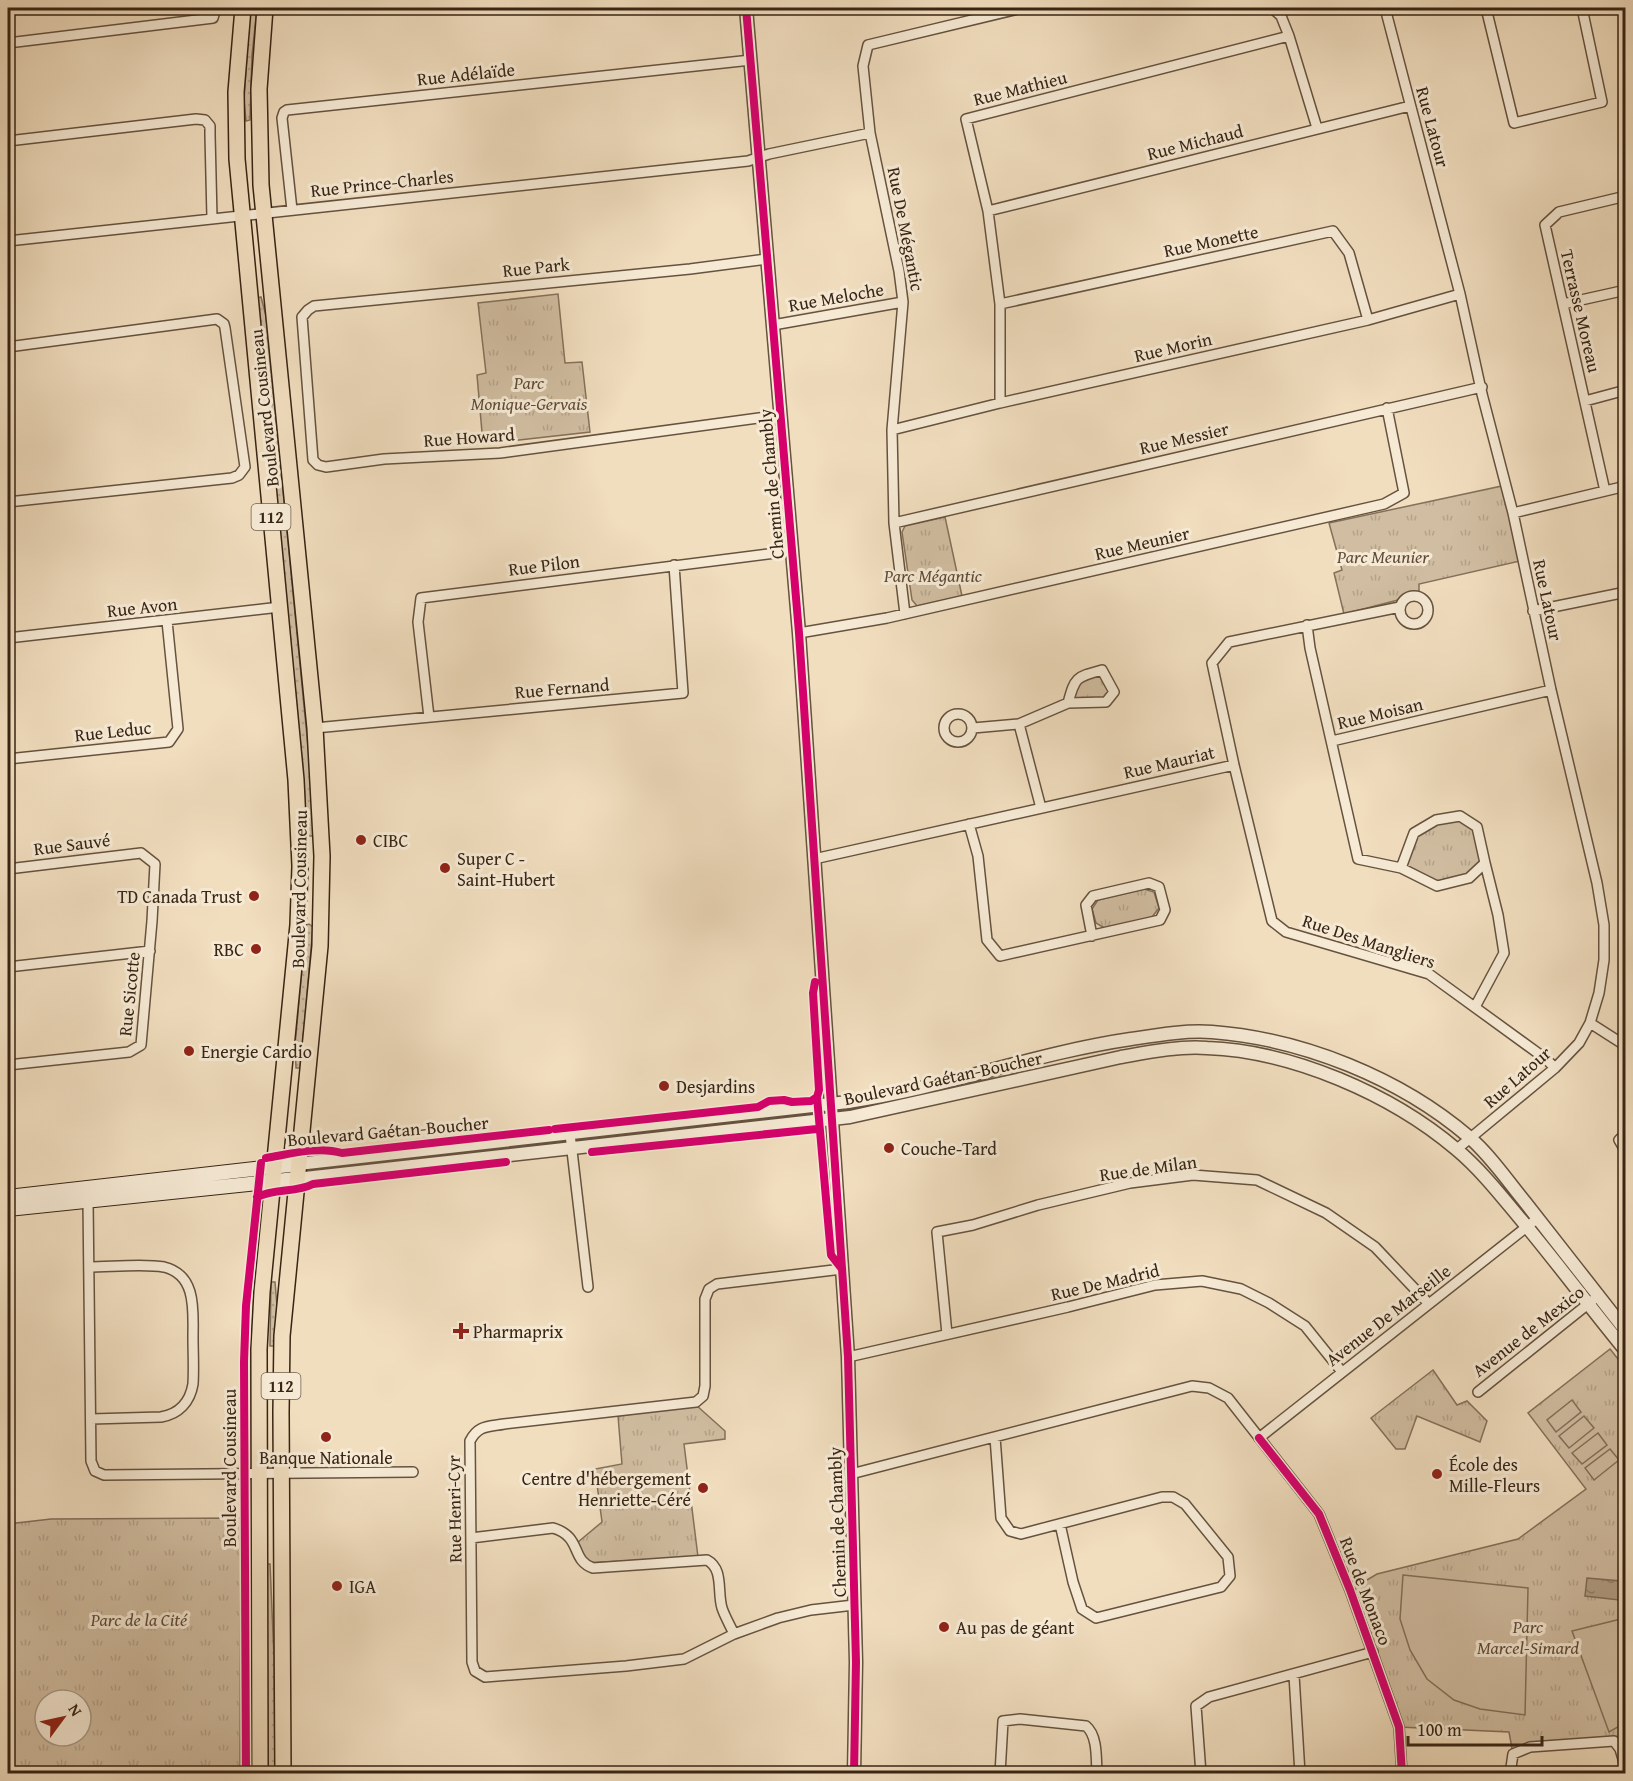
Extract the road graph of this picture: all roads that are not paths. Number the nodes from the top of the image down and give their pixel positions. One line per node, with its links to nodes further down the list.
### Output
1 (216, 8): 13 (street)
2 (243, 8): 24 (main road, Boulevard Cousineau / 112)
3 (265, 8): 23 (main road, Boulevard Cousineau / 112)
4 (295, 8): 5 (street)
5 (314, 8)
6 (746, 8): 14 (street, Chemin de Chambly)
7 (1022, 8): 17 (street, Rue De Mégantic)
8 (1272, 8): 12 (street)
9 (1385, 8): 15 (street, Rue Latour)
10 (1486, 8): 11 (street)
11 (1582, 8)
12 (1290, 36): 16 (street); 22 (street, Rue Mathieu)
13 (8, 43)
14 (751, 60): 19 (street, Chemin de Chambly); 21 (street, Rue Adélaïde)
15 (1410, 106): 16 (street, Rue Michaud); 29 (street, Rue Latour)
16 (1317, 128): 22 (street, Rue Michaud)
17 (870, 133): 19 (street, Rue Prince-Charles); 30 (street, Rue De Mégantic)
18 (8, 141): 25 (street)
19 (760, 157): 21 (street, Rue Prince-Charles); 27 (street, Chemin de Chambly)
20 (1626, 196): 32 (street, Terrasse Moreau)
21 (292, 210): 23 (street, Rue Prince-Charles)
22 (988, 211): 31 (street, Rue Mathieu)
23 (264, 213): 24 (street, Rue Prince-Charles); 64 (main road, Boulevard Cousineau / 112)
24 (242, 215): 25 (street, Rue Prince-Charles); 53 (main road, Boulevard Cousineau / 112)
25 (212, 218): 26 (street, Rue Prince-Charles)
26 (8, 241)
27 (767, 259): 33 (street, Rue Park); 35 (street, Chemin de Chambly)
28 (1626, 290): 32 (street)
29 (1461, 294): 34 (street, Rue Morin); 37 (street, Rue Latour)
30 (903, 302): 35 (street, Rue Meloche); 43 (street, Rue De Mégantic)
31 (1000, 304): 34 (street, Rue Monette); 40 (street, Rue Mathieu)
32 (1563, 304): 39 (street, Terrasse Moreau)
33 (308, 310): 42 (street, Rue Howard)
34 (1368, 321): 40 (street, Rue Morin)
35 (773, 325): 42 (street, Chemin de Chambly)
36 (8, 347): 46 (street)
37 (1482, 387): 41 (street, Rue Messier); 47 (street, Rue Latour)
38 (1626, 390): 39 (street)
39 (1585, 401): 45 (street, Terrasse Moreau)
40 (1000, 403): 43 (street, Rue Morin)
41 (1387, 408): 48 (street, Rue Messier); 55 (street, Rue Meunier)
42 (780, 415): 49 (street, Chemin de Chambly)
43 (892, 430): 48 (street, Rue De Mégantic)
44 (1626, 486): 45 (street)
45 (1605, 491): 47 (street)
46 (8, 502)
47 (1513, 513): 54 (street, Rue Latour)
48 (894, 523): 55 (street, Rue De Mégantic)
49 (791, 551): 50 (street, Rue Pilon); 58 (street, Chemin de Chambly)
50 (674, 564): 62 (street, Rue Pilon); 62 (street, Rue Fernand)
51 (1626, 592): 54 (street)
52 (1400, 607): 57 (street, Rue Mauriat)
53 (280, 608): 56 (street, Rue Avon); 95 (main road, Boulevard Cousineau / 112)
54 (1533, 611): 60 (street, Rue Latour)
55 (905, 614): 58 (street, Rue Meunier)
56 (167, 621): 59 (street, Rue Avon); 67 (street, Rue Leduc)
57 (1307, 625): 66 (street, Rue Moisan); 68 (street, Rue Mauriat)
58 (799, 633): 72 (street, Chemin de Chambly)
59 (8, 638)
60 (1551, 690): 66 (street, Rue Moisan); 80 (street, Rue Latour)
61 (1068, 703): 61 (street); 63 (street)
62 (429, 717): 64 (street, Rue Fernand)
63 (1019, 724): 65 (street); 69 (street)
64 (315, 728): 94 (main road, Boulevard Cousineau / 112)
65 (973, 728)
66 (1332, 741): 74 (street)
67 (8, 759)
68 (1234, 765): 69 (street, Rue Mauriat); 79 (street, Rue Des Mangliers)
69 (1041, 808): 70 (street, Rue Mauriat)
70 (969, 824): 72 (street, Rue Mauriat); 76 (street)
71 (141, 853): 75 (street, Rue Sauvé); 77 (street, Rue Sicotte)
72 (814, 859): 84 (street, Chemin de Chambly)
73 (1485, 863): 74 (street); 74 (street); 79 (street)
74 (1401, 868)
75 (8, 869)
76 (1092, 936): 76 (street)
77 (150, 951): 78 (street); 82 (street, Rue Sicotte)
78 (8, 966)
79 (1475, 1007): 83 (street, Rue Des Mangliers)
80 (1590, 1023): 81 (street); 83 (street, Rue Latour)
81 (1626, 1046)
82 (8, 1065)
83 (1555, 1068): 88 (street, Rue Latour)
84 (831, 1105): 85 (street, Chemin de Chambly); 87 (street, Boulevard Gaétan-Boucher); 88 (street, Boulevard Gaétan-Boucher)
85 (832, 1119): 90 (street, Boulevard Gaétan-Boucher); 91 (street, Boulevard Gaétan-Boucher); 102 (street, Chemin de Chambly)
86 (1626, 1133): 92 (street)
87 (570, 1134): 89 (street, Boulevard Gaétan-Boucher); 90 (street)
88 (1470, 1138): 91 (street, Rue Latour); 99 (street, Boulevard Gaétan-Boucher)
89 (484, 1143): 93 (street); 94 (street, Boulevard Gaétan-Boucher)
90 (572, 1148): 93 (street, Boulevard Gaétan-Boucher); 103 (street)
91 (1456, 1149): 100 (street, Boulevard Gaétan-Boucher)
92 (1626, 1152)
93 (449, 1162): 94 (street, Boulevard Gaétan-Boucher)
94 (297, 1172): 95 (main road, Boulevard Gaétan-Boucher); 117 (main road, Boulevard Cousineau / 112)
95 (275, 1174): 96 (main road, Boulevard Gaétan-Boucher); 97 (main road, Boulevard Gaétan-Boucher); 116 (main road, Boulevard Cousineau / 112)
96 (8, 1197)
97 (88, 1201): 98 (main road, Boulevard Gaétan-Boucher); 101 (street)
98 (8, 1209)
99 (1538, 1218): 100 (street, Avenue De Marseille); 104 (street, Boulevard Gaétan-Boucher)
100 (1527, 1227): 104 (street, Boulevard Gaétan-Boucher); 105 (street, Avenue De Marseille)
101 (89, 1267): 112 (street); 112 (street)
102 (842, 1269): 109 (street, Chemin de Chambly); 120 (street, Rue Henri-Cyr)
103 (588, 1287)
104 (1593, 1300): 106 (street, Boulevard Gaétan-Boucher); 108 (street, Boulevard Gaétan-Boucher); 111 (street, Avenue de Mexico)
105 (1429, 1304): 107 (street, Rue de Milan); 110 (street, Avenue De Marseille)
106 (1626, 1331)
107 (947, 1335): 109 (street, Rue De Madrid); 110 (street, Rue De Madrid)
108 (1626, 1351)
109 (848, 1357): 118 (street, Chemin de Chambly)
110 (1342, 1372): 114 (street, Avenue De Marseille)
111 (1478, 1392)
112 (91, 1419): 116 (street)
113 (995, 1437): 114 (street, Rue de Monaco); 118 (street, Rue de Monaco); 119 (street)
114 (1259, 1437): 123 (street, Rue de Monaco)
115 (413, 1472): 117 (street)
116 (259, 1473): 117 (street); 126 (main road, Boulevard Cousineau / 112)
117 (281, 1473): 127 (main road, Boulevard Cousineau / 112)
118 (851, 1474): 121 (street, Chemin de Chambly)
119 (1060, 1524): 119 (street)
120 (471, 1538): 122 (street); 122 (street, Rue Henri-Cyr)
121 (854, 1605): 122 (street, Rue Henri-Cyr); 128 (street, Chemin de Chambly)
122 (734, 1634)
123 (1373, 1652): 124 (street); 133 (street, Rue de Monaco)
124 (1294, 1675): 131 (street); 132 (street)
125 (1626, 1769): 134 (street)
126 (260, 1773)
127 (283, 1773)
128 (854, 1773)
129 (1000, 1773): 130 (street)
130 (1097, 1773)
131 (1201, 1773)
132 (1300, 1773)
133 (1402, 1773)
134 (1510, 1773)

